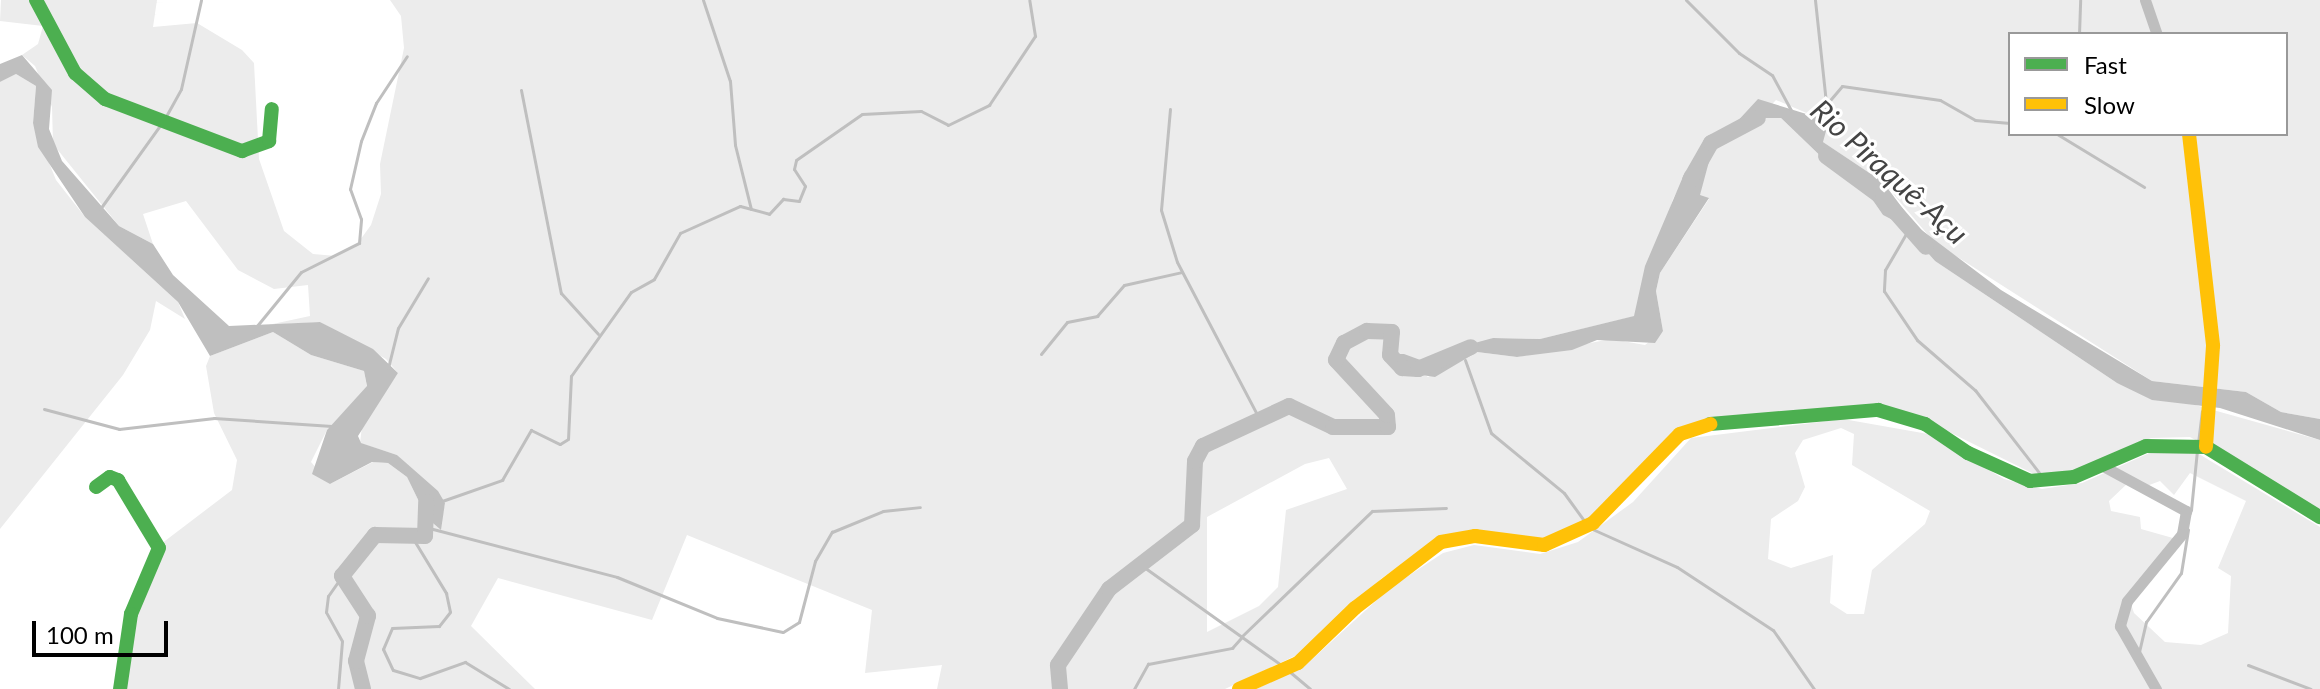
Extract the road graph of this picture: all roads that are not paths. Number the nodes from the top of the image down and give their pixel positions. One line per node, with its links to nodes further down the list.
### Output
1 (36, 0): 4 (street)
2 (2145, 0): 3 (street)
3 (2156, 32)
4 (272, 109)
5 (2189, 136): 6 (street)
6 (2206, 447): 7 (street); 9 (street)
7 (2101, 465): 11 (street); 12 (street)
8 (96, 487): 10 (street)
9 (2320, 517)
10 (120, 689)
11 (1239, 689)
12 (2156, 689)

